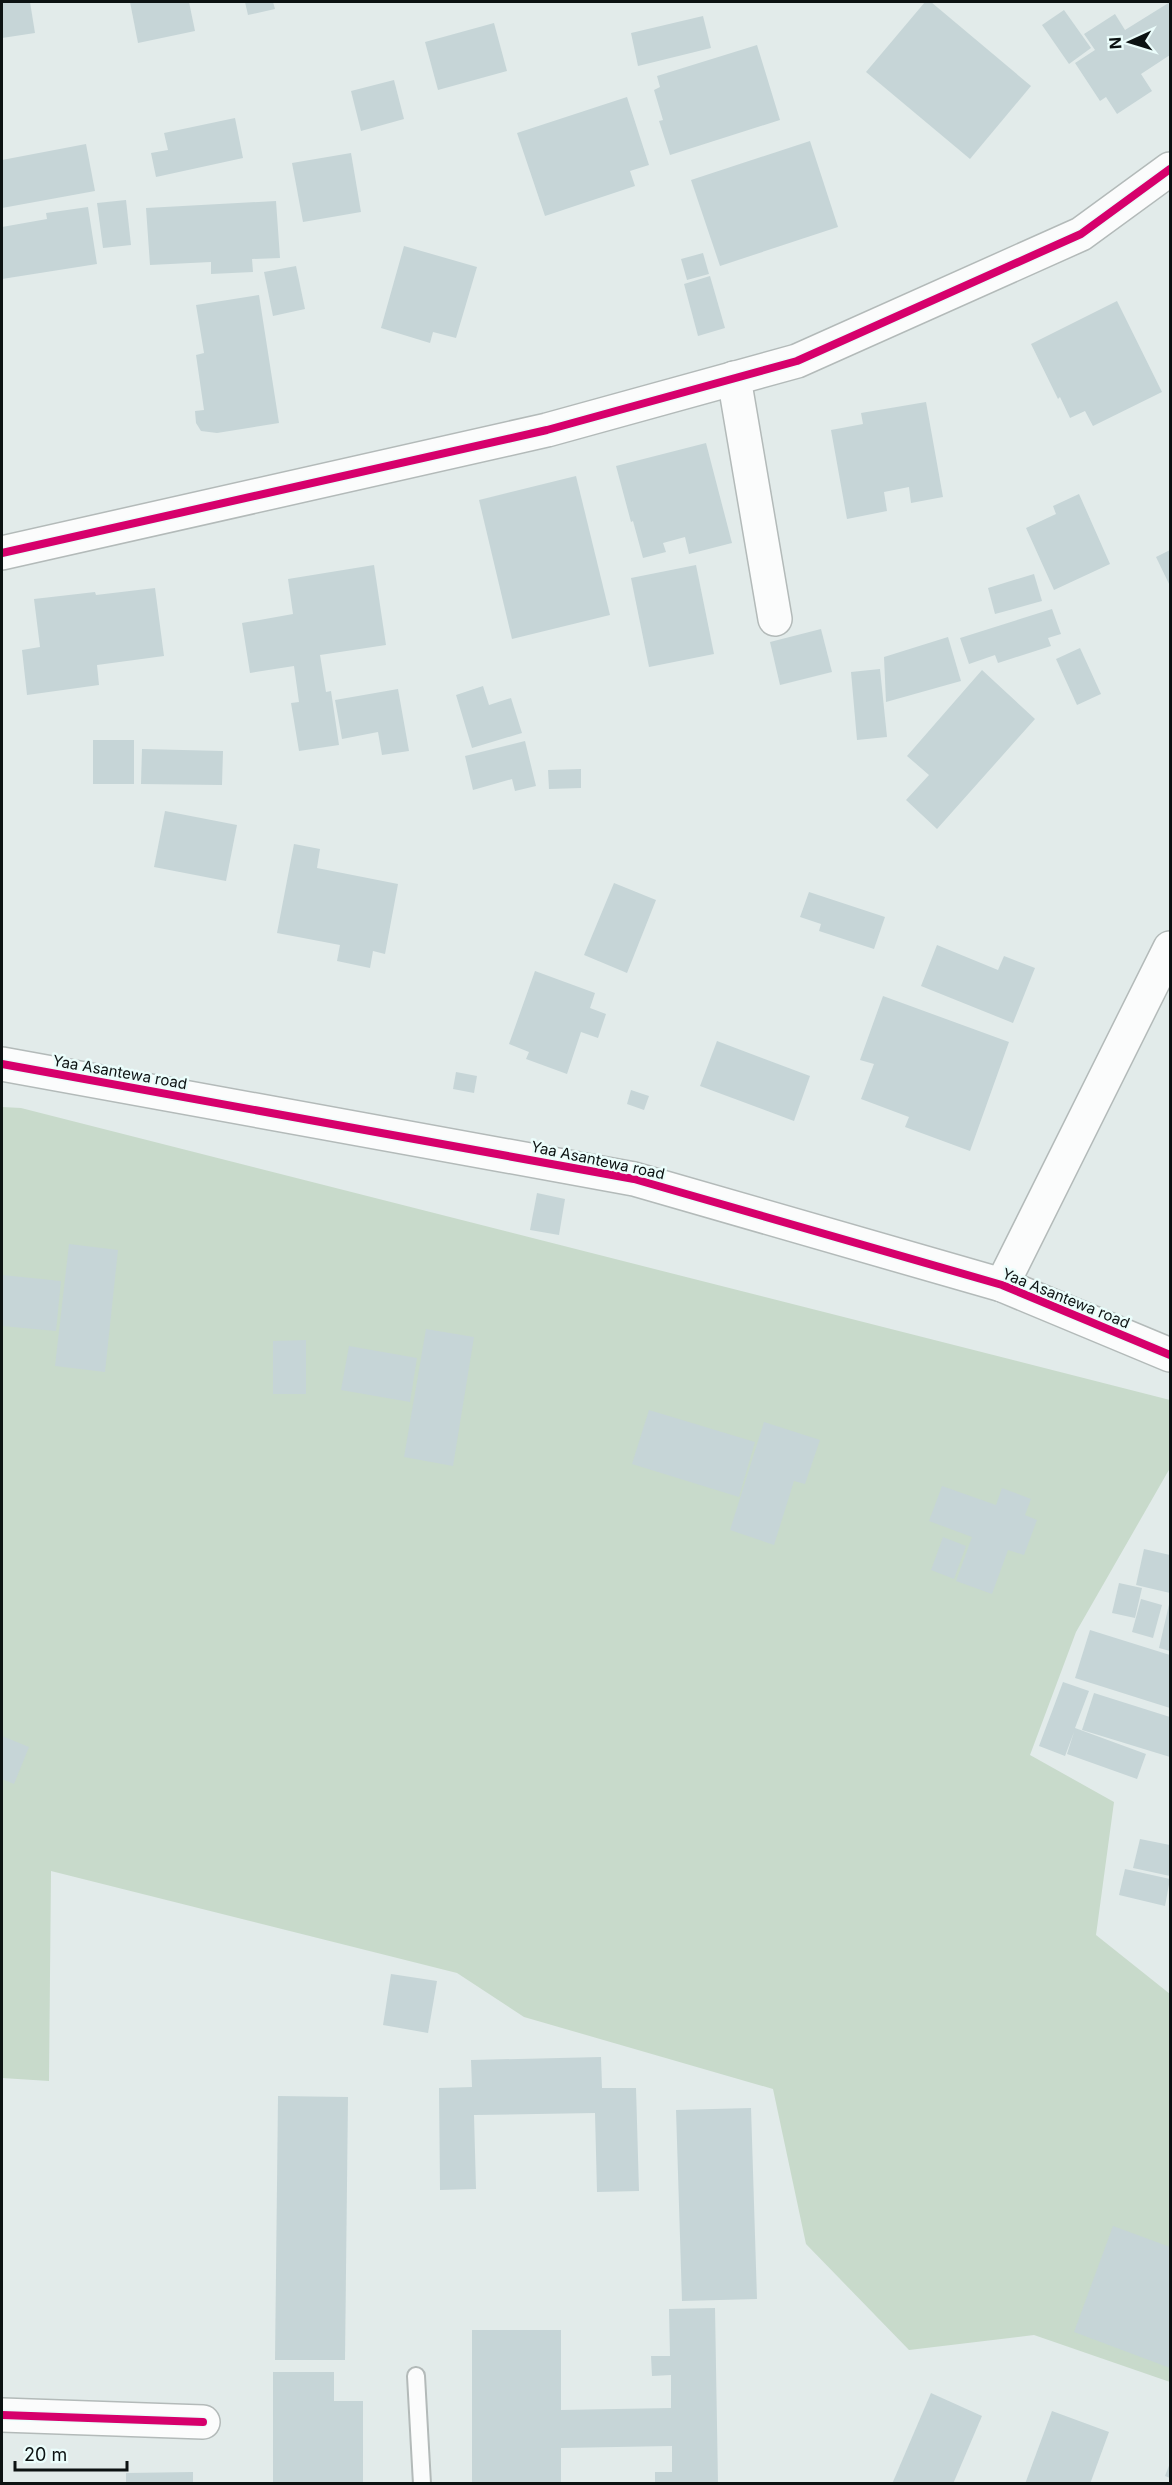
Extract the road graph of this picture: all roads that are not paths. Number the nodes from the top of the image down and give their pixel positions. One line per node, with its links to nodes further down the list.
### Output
1 (1170, 169): 2 (street)
2 (734, 378): 3 (street); 4 (street)
3 (2, 553)
4 (775, 619)
5 (1170, 948): 7 (street)
6 (2, 1064): 7 (street, Yaa Asantewa road)
7 (1002, 1285): 8 (street, Yaa Asantewa road)
8 (1170, 1355)
9 (417, 2376): 12 (lane)
10 (2, 2415): 11 (street)
11 (203, 2422)
12 (422, 2484)

